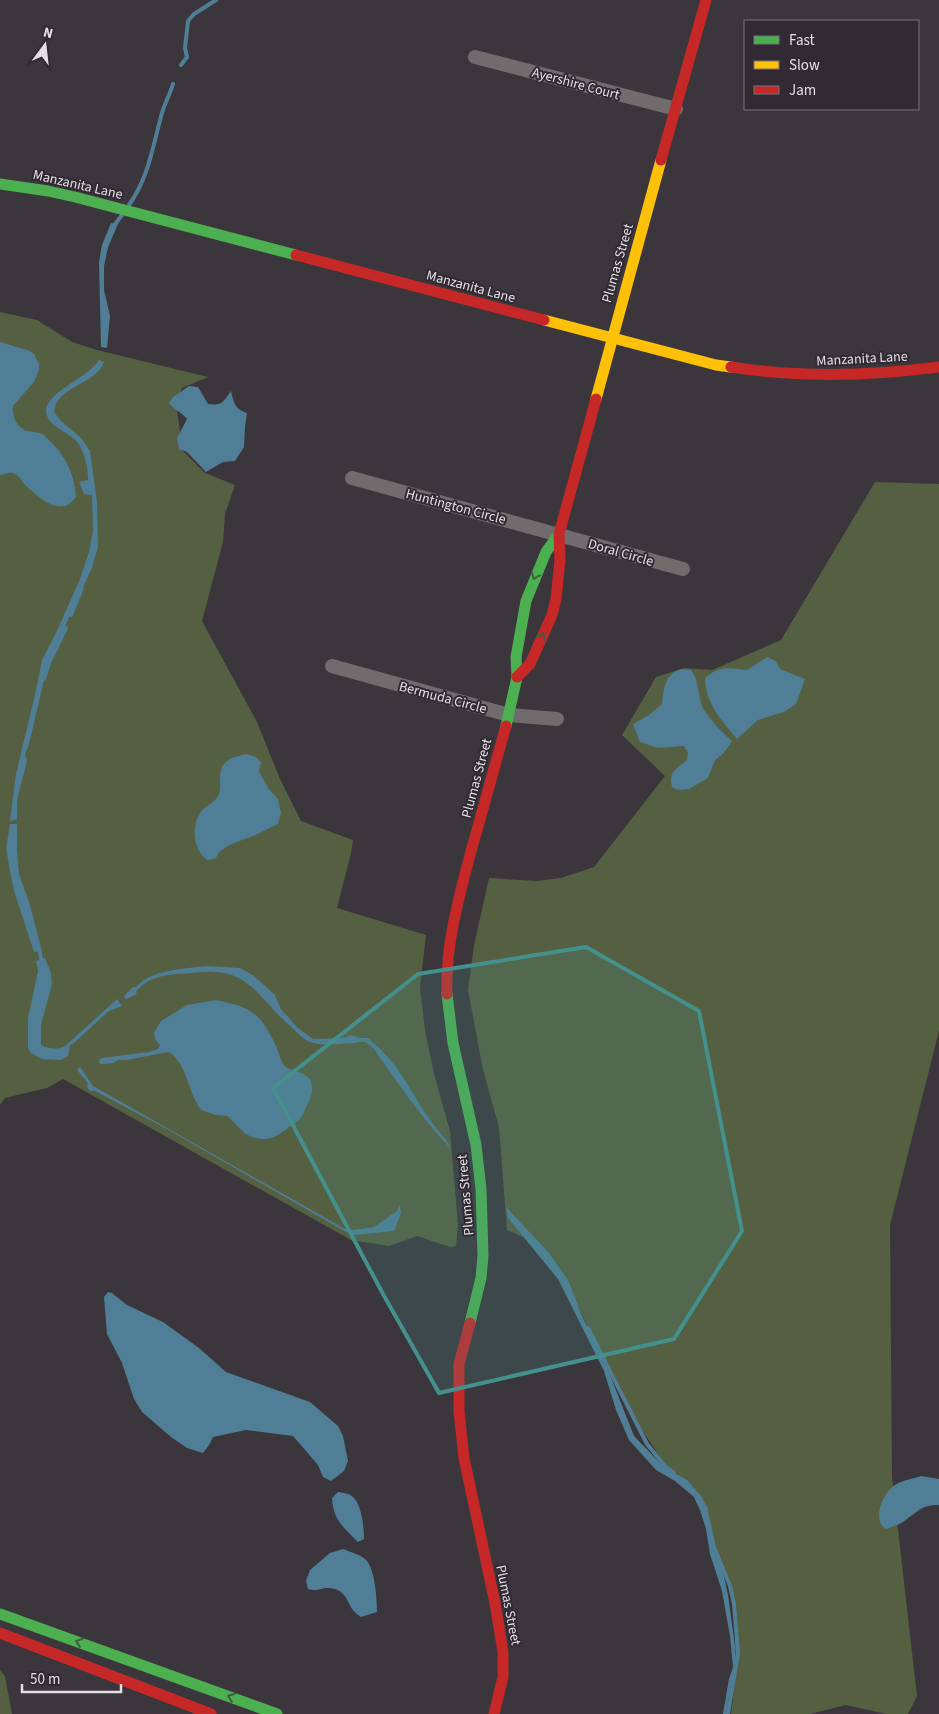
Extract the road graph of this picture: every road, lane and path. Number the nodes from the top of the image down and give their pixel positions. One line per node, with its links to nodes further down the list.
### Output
1 (706, 0): 3 (street, Plumas Street)
2 (475, 57): 3 (street, Ayershire Court)
3 (676, 109): 5 (street, Plumas Street)
4 (0, 184): 5 (street, Manzanita Lane)
5 (612, 338): 6 (street, Manzanita Lane); 8 (street, Plumas Street)
6 (939, 367)
7 (352, 478): 8 (street, Huntington Circle)
8 (559, 534): 9 (street, Doral Circle); 11 (street, Plumas Street, one-way to 11); 11 (street, Plumas Street, one-way to 8)
9 (683, 569)
10 (332, 666): 12 (street, Bermuda Circle)
11 (517, 677): 12 (street, Plumas Street)
12 (509, 715): 13 (street, Bermuda Circle); 18 (street, Plumas Street)
13 (556, 719)
14 (0, 1614): 17 (street, one-way to 14)
15 (0, 1633): 16 (street)
16 (211, 1714)
17 (277, 1714)
18 (494, 1714)

